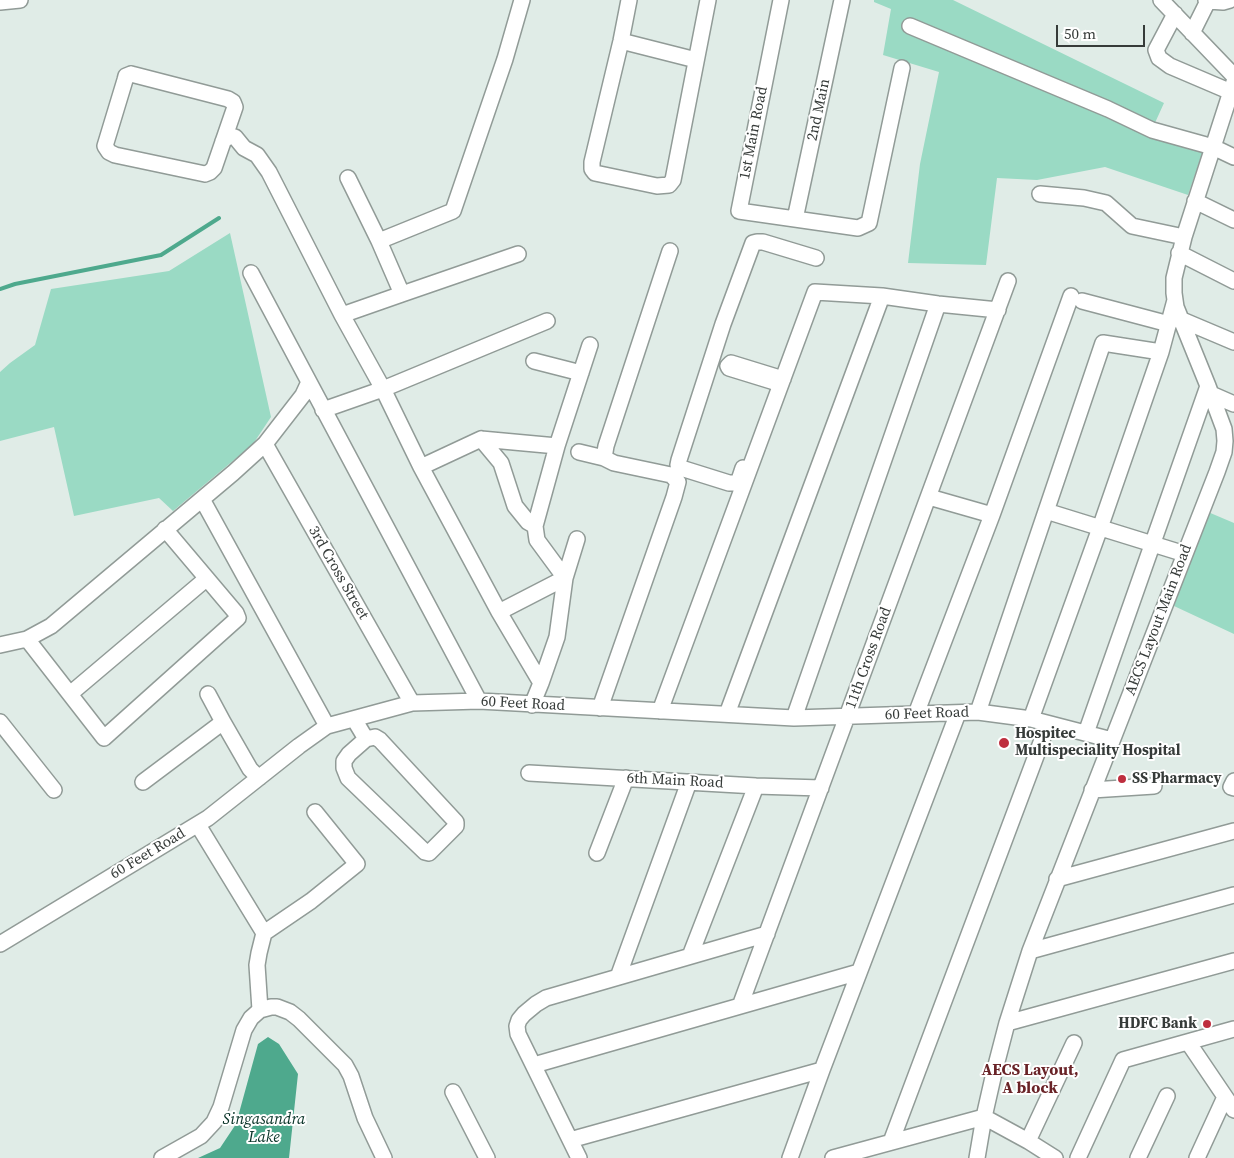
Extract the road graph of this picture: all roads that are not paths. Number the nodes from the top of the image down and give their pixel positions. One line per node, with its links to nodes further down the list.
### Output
1 (20, 0): 10 (street)
2 (522, 0): 28 (street)
3 (629, 0): 14 (street)
4 (708, 0): 15 (street)
5 (781, 0): 25 (street, 1st Main Road)
6 (842, 0): 25 (street, 2nd Main)
7 (1161, 0): 11 (street)
8 (1230, 0): 9 (street)
9 (1207, 1): 13 (street)
10 (0, 2)
11 (1175, 14): 13 (street); 18 (street)
12 (910, 26): 20 (street)
13 (1192, 33): 17 (street)
14 (621, 41): 15 (street); 15 (street)
15 (696, 60)
16 (902, 68): 25 (street)
17 (1234, 76)
18 (1232, 87): 20 (street, AECS Layout Main Road)
19 (223, 141): 19 (street); 40 (street)
20 (1213, 147): 21 (street); 24 (street, AECS Layout Main Road)
21 (1234, 157)
22 (348, 178): 28 (street)
23 (1040, 194): 27 (street)
24 (1195, 201): 26 (street); 27 (street, AECS Layout Main Road)
25 (795, 219)
26 (1234, 220)
27 (1184, 237): 30 (street, AECS Layout Main Road)
28 (379, 241): 36 (street)
29 (670, 251): 59 (street)
30 (1179, 253): 35 (street); 42 (street, AECS Layout Main Road)
31 (518, 254): 36 (street)
32 (816, 258): 47 (street)
33 (251, 274): 50 (street)
34 (1008, 281): 39 (street, 11th Cross Road)
35 (1234, 281)
36 (402, 294): 40 (street)
37 (882, 296): 38 (street); 49 (street); 86 (street)
38 (938, 304): 39 (street); 89 (street)
39 (998, 310): 61 (street, 11th Cross Road)
40 (342, 315): 51 (street)
41 (547, 321): 51 (street)
42 (1175, 322): 43 (street); 45 (street); 52 (street, AECS Layout Main Road); 64 (street)
43 (1234, 342)
44 (590, 345): 48 (street)
45 (1161, 352): 63 (street); 66 (street)
46 (534, 361): 48 (street)
47 (711, 363): 49 (street); 49 (street)
48 (581, 374): 57 (street)
49 (776, 380): 83 (street)
50 (309, 382): 54 (street); 56 (street)
51 (383, 389): 54 (street); 60 (street)
52 (1210, 390): 53 (street); 69 (street); 70 (street, AECS Layout Main Road)
53 (1234, 404)
54 (323, 410): 79 (street)
55 (481, 438): 57 (street); 60 (street); 65 (street)
56 (265, 444): 62 (street); 80 (street, 3rd Cross Street)
57 (557, 446): 65 (street)
58 (579, 452): 59 (street)
59 (604, 458): 82 (street)
60 (421, 467): 73 (street)
61 (929, 497): 64 (street); 88 (street, 11th Cross Road)
62 (202, 499): 67 (street); 95 (street)
63 (1046, 510): 66 (street); 84 (street)
64 (992, 515): 87 (street)
65 (535, 526): 71 (street)
66 (1100, 528): 69 (street); 91 (street)
67 (165, 529): 72 (street); 74 (street)
68 (577, 539): 71 (street)
69 (1153, 544): 70 (street); 96 (street)
70 (1185, 554): 98 (street, AECS Layout Main Road)
71 (565, 578): 73 (street); 76 (street)
72 (206, 579): 77 (street); 77 (street)
73 (499, 612): 76 (street)
74 (26, 640): 75 (street); 77 (street)
75 (0, 645)
76 (541, 682): 81 (street)
77 (70, 694)
78 (208, 694): 93 (street)
79 (479, 701): 80 (street, 60 Feet Road); 81 (street, 60 Feet Road)
80 (412, 703): 90 (street, 60 Feet Road)
81 (532, 705): 82 (street, 60 Feet Road)
82 (600, 708): 83 (street, 60 Feet Road)
83 (660, 711): 86 (street, 60 Feet Road)
84 (978, 712): 85 (street, 60 Feet Road); 91 (street, 60 Feet Road)
85 (958, 713): 87 (street, 60 Feet Road); 123 (street)
86 (727, 714): 89 (street, 60 Feet Road)
87 (916, 714): 88 (street, 60 Feet Road)
88 (848, 717): 89 (street, 60 Feet Road); 107 (street, 11th Cross Road)
89 (794, 718)
90 (354, 719): 95 (street, 60 Feet Road); 97 (street)
91 (1031, 719): 94 (street, 60 Feet Road)
92 (0, 722): 109 (street)
93 (223, 722): 100 (street); 103 (street)
94 (1048, 724): 96 (street, 60 Feet Road); 140 (street)
95 (327, 726): 100 (street, 60 Feet Road)
96 (1086, 733): 98 (street, 60 Feet Road)
97 (366, 739): 97 (street)
98 (1112, 740): 110 (street, AECS Layout Main Road)
99 (529, 773): 101 (street, 6th Main Road)
100 (259, 778): 112 (street, 60 Feet Road)
101 (626, 778): 104 (street, 6th Main Road); 114 (street)
102 (1234, 781): 108 (street)
103 (143, 782)
104 (689, 782): 105 (street, 6th Main Road); 124 (street)
105 (756, 786): 107 (street, 6th Main Road); 121 (street)
106 (1154, 786): 110 (street)
107 (821, 788): 118 (street, 11th Cross Road)
108 (1234, 788)
109 (54, 790)
110 (1092, 790): 115 (street, AECS Layout Main Road)
111 (315, 812): 117 (street)
112 (198, 825): 117 (street); 119 (street, 60 Feet Road)
113 (1234, 831): 115 (street)
114 (597, 853)
115 (1057, 879): 120 (street, AECS Layout Main Road)
116 (1234, 895): 120 (street)
117 (264, 933): 126 (street)
118 (767, 934): 121 (street); 125 (street, 11th Cross Road)
119 (0, 944)
120 (1030, 951): 127 (street, AECS Layout Main Road)
121 (690, 956): 124 (street)
122 (1234, 962): 127 (street)
123 (859, 972): 125 (street); 132 (street)
124 (618, 977): 131 (street)
125 (740, 1006): 131 (street)
126 (260, 1010): 142 (street); 143 (street)
127 (1007, 1023): 137 (street, AECS Layout Main Road)
128 (1234, 1029): 129 (street)
129 (1188, 1042): 135 (street); 150 (street)
130 (1074, 1043): 139 (street)
131 (534, 1066): 138 (street)
132 (822, 1070): 138 (street); 146 (street)
133 (453, 1092): 144 (street)
134 (1167, 1096): 151 (street)
135 (1225, 1097): 136 (street); 152 (street)
136 (1234, 1110)
137 (984, 1117): 139 (street); 140 (street); 148 (street, AECS Layout Main Road)
138 (570, 1140): 145 (street)
139 (1028, 1141): 149 (street)
140 (891, 1142): 141 (street)
141 (851, 1156): 147 (street)
142 (162, 1158)
143 (384, 1158)
144 (487, 1158)
145 (579, 1158)
146 (790, 1158)
147 (833, 1158)
148 (977, 1158)
149 (1055, 1158)
150 (1078, 1158)
151 (1138, 1158)
152 (1197, 1158)

